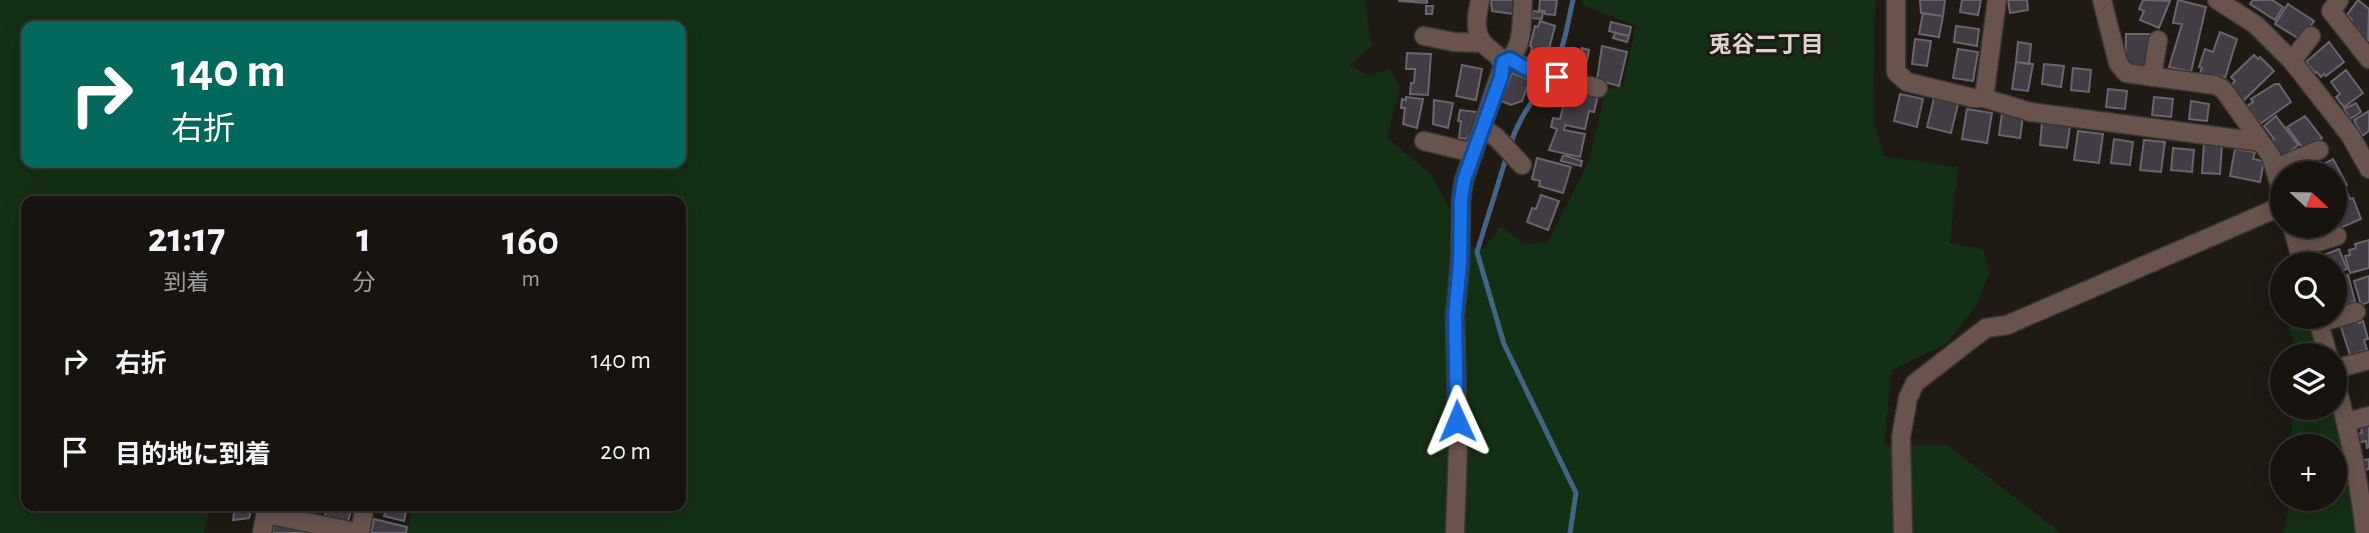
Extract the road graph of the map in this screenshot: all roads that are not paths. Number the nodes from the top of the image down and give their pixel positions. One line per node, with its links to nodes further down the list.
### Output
1 (1480, 0): 11 (street)
2 (1523, 0): 13 (street)
3 (1896, 0): 17 (street)
4 (1997, 0): 17 (street)
5 (2102, 0): 15 (street)
6 (2217, 0): 14 (street)
7 (2332, 9): 12 (street)
8 (1424, 36): 11 (street)
9 (2311, 36): 14 (street)
10 (2158, 40): 15 (street)
11 (1481, 43): 13 (street)
12 (2369, 59)
13 (1507, 61): 16 (street); 18 (street)
14 (2292, 61): 26 (street)
15 (2152, 77): 20 (street)
16 (1598, 89)
17 (1984, 98): 20 (street)
18 (1483, 128): 22 (street); 23 (street)
19 (1424, 141): 22 (street)
20 (2261, 142): 24 (street)
21 (2319, 150): 25 (street)
22 (1474, 153): 41 (street)
23 (1513, 154)
24 (2273, 161)
25 (2292, 161)
26 (2369, 169)
27 (2270, 211): 42 (street)
28 (2333, 238): 29 (street)
29 (2307, 252)
30 (2356, 312): 31 (street)
31 (2347, 314)
32 (2369, 360): 33 (street)
33 (2347, 366)
34 (2369, 416): 35 (street)
35 (2347, 422): 43 (street)
36 (267, 511): 39 (street)
37 (271, 511): 40 (street)
38 (364, 511): 40 (street)
39 (262, 533)
40 (360, 533)
41 (1455, 533)
42 (1903, 533)
43 (2365, 533)

